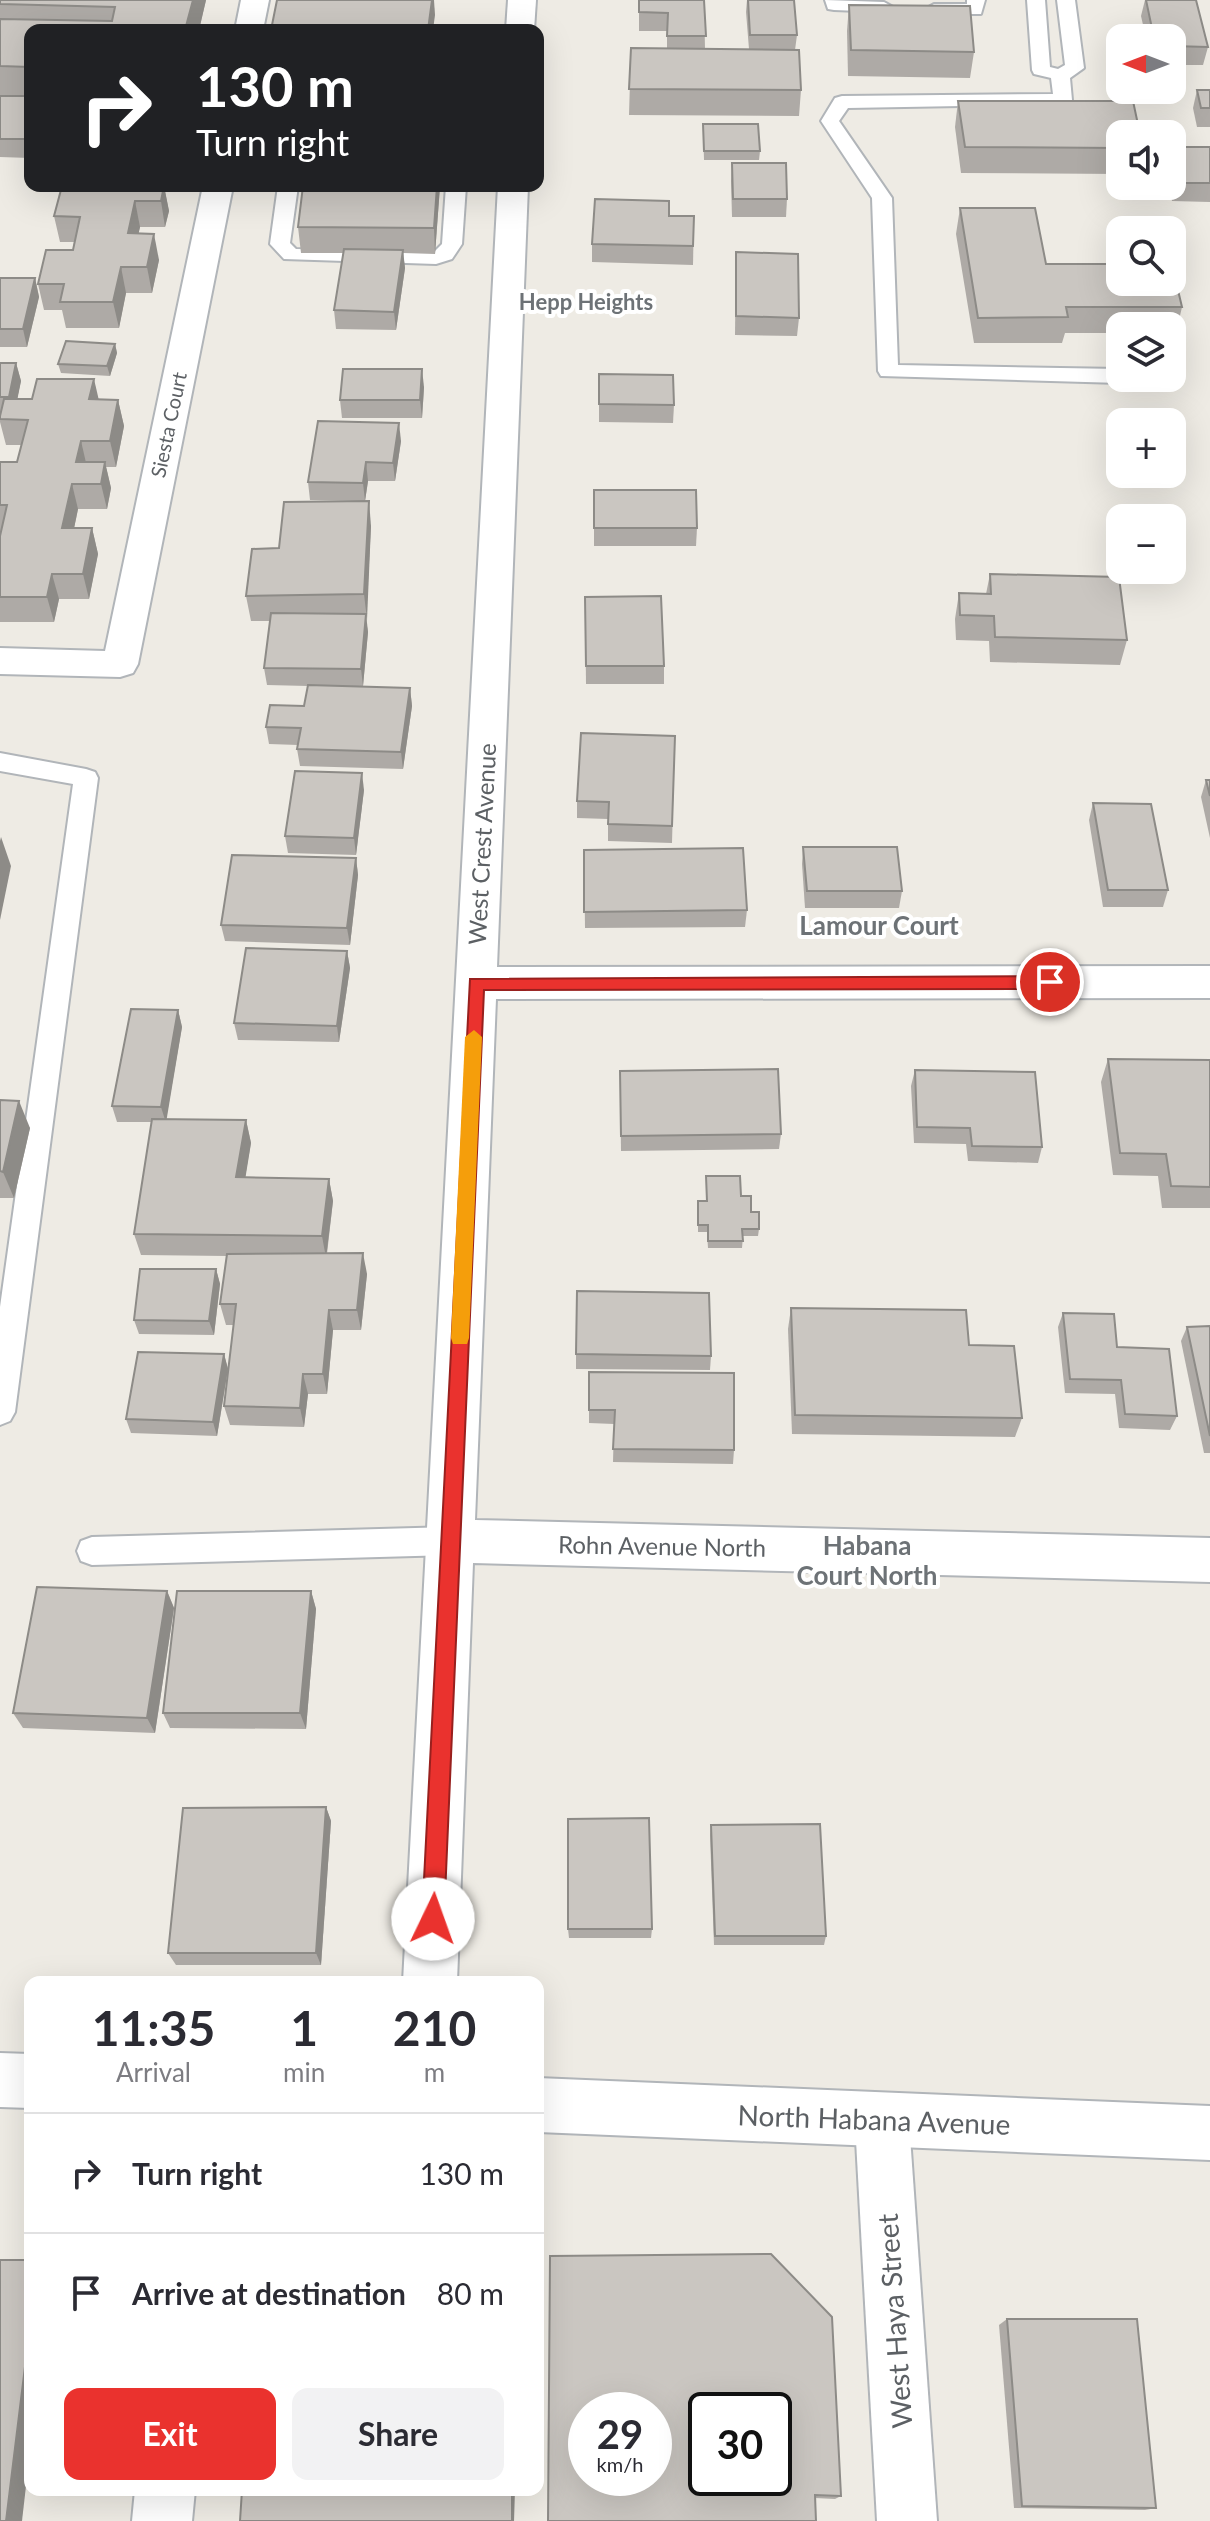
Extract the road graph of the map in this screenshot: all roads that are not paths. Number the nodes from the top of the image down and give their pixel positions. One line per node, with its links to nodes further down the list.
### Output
1 (255, 0): 7 (street)
2 (522, 0): 8 (street)
3 (834, 0): 4 (lane)
4 (976, 0)
5 (1036, 0): 9 (lane)
6 (1066, 0): 9 (lane)
7 (250, 24)
8 (520, 24)
9 (1060, 75): 14 (lane)
10 (217, 192): 15 (street, Siesta Court)
11 (287, 192): 12 (lane)
12 (456, 192)
13 (513, 192): 18 (street, West Crest Avenue)
14 (1106, 376)
15 (0, 661)
16 (0, 762): 19 (lane)
17 (1210, 982): 18 (street)
18 (476, 983): 20 (street, West Crest Avenue)
19 (0, 1412)
20 (451, 1541): 21 (lane); 22 (street, Rohn Avenue North); 23 (street, West Crest Avenue)
21 (92, 1551)
22 (1210, 1560)
23 (430, 1976)
24 (0, 2080): 25 (street)
25 (24, 2081)
26 (544, 2105): 27 (street, North Habana Avenue)
27 (882, 2122): 28 (street, North Habana Avenue); 31 (street, West Haya Street)
28 (1210, 2133)
29 (164, 2496): 30 (street)
30 (162, 2521)
31 (907, 2521)

